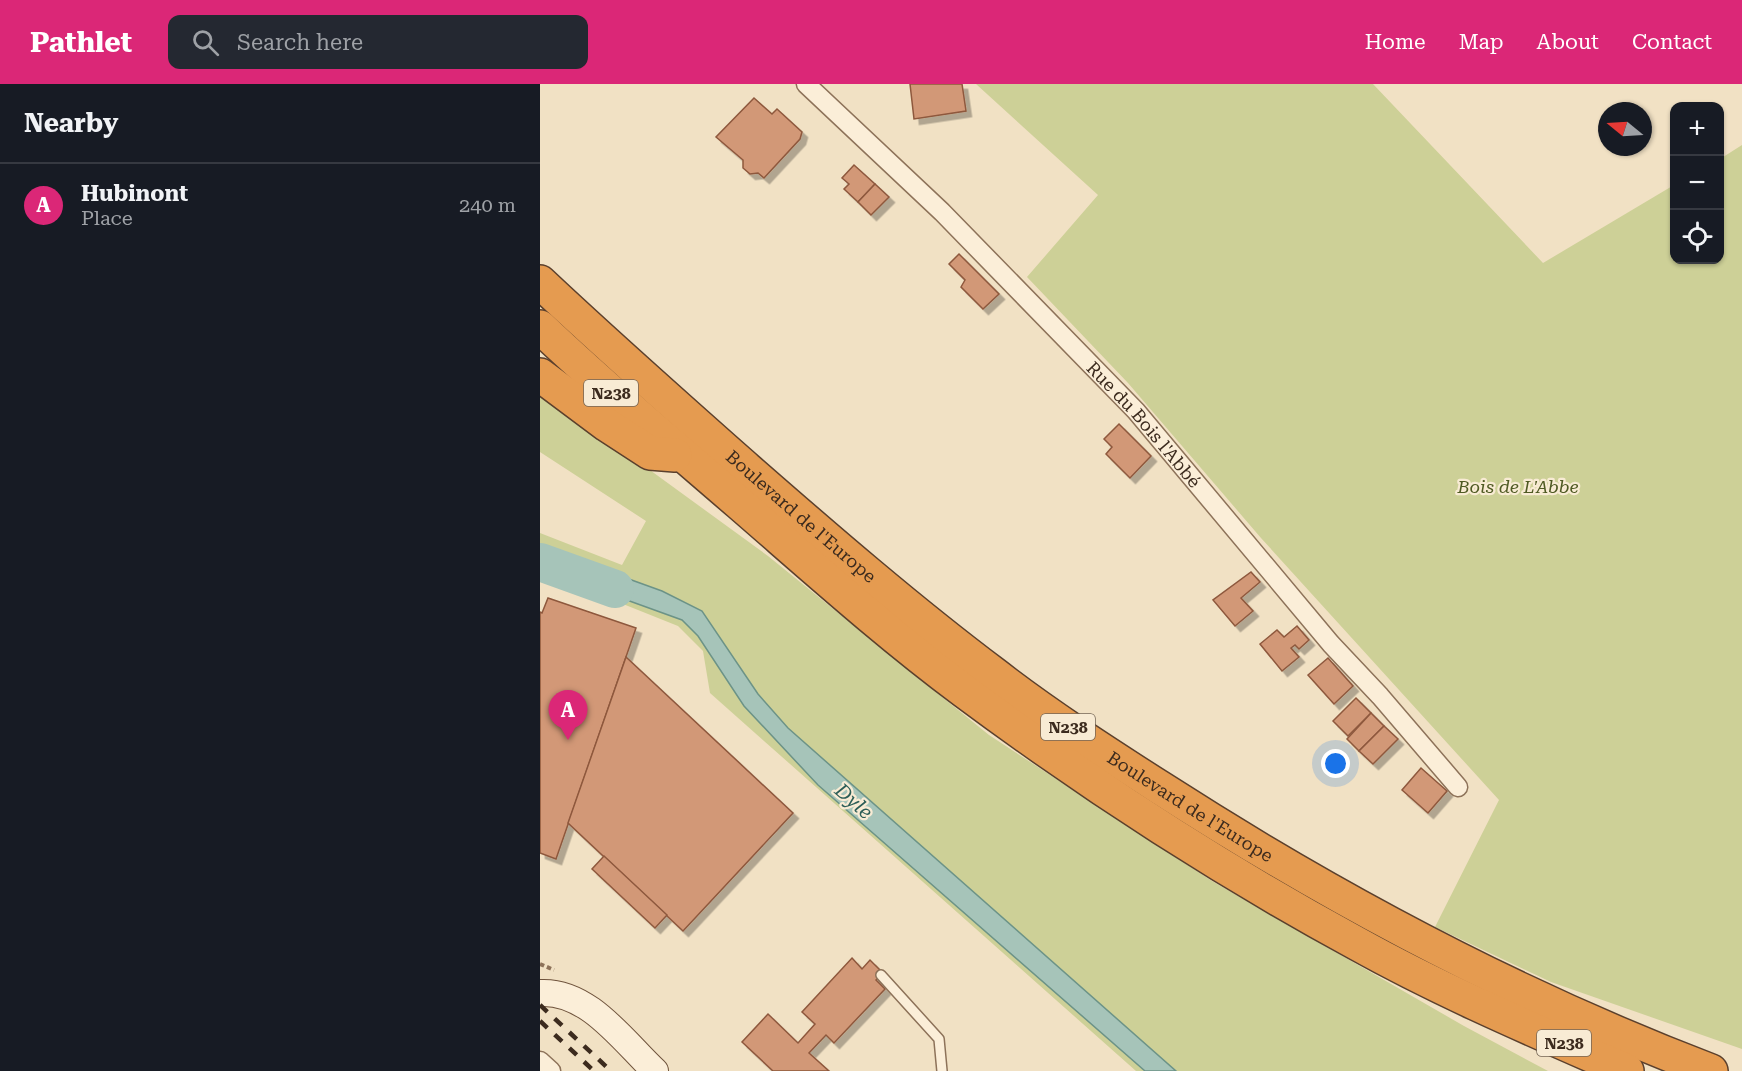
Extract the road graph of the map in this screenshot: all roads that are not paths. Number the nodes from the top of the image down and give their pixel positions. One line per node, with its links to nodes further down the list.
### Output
1 (806, 84): 6 (street, Rue du Bois l'Abbé)
2 (540, 282): 16 (highway, Boulevard de l'Europe / N238)
3 (540, 327): 5 (highway, Boulevard de l'Europe / N238)
4 (540, 375): 5 (highway)
5 (684, 456): 9 (highway, Boulevard de l'Europe / N238)
6 (1458, 787)
7 (881, 975): 13 (lane)
8 (540, 993): 12 (main road)
9 (1500, 1015): 14 (highway); 15 (highway, Boulevard de l'Europe / N238)
10 (540, 1061): 11 (street)
11 (551, 1071)
12 (655, 1071)
13 (942, 1071)
14 (1569, 1071)
15 (1628, 1071)
16 (1711, 1071)

